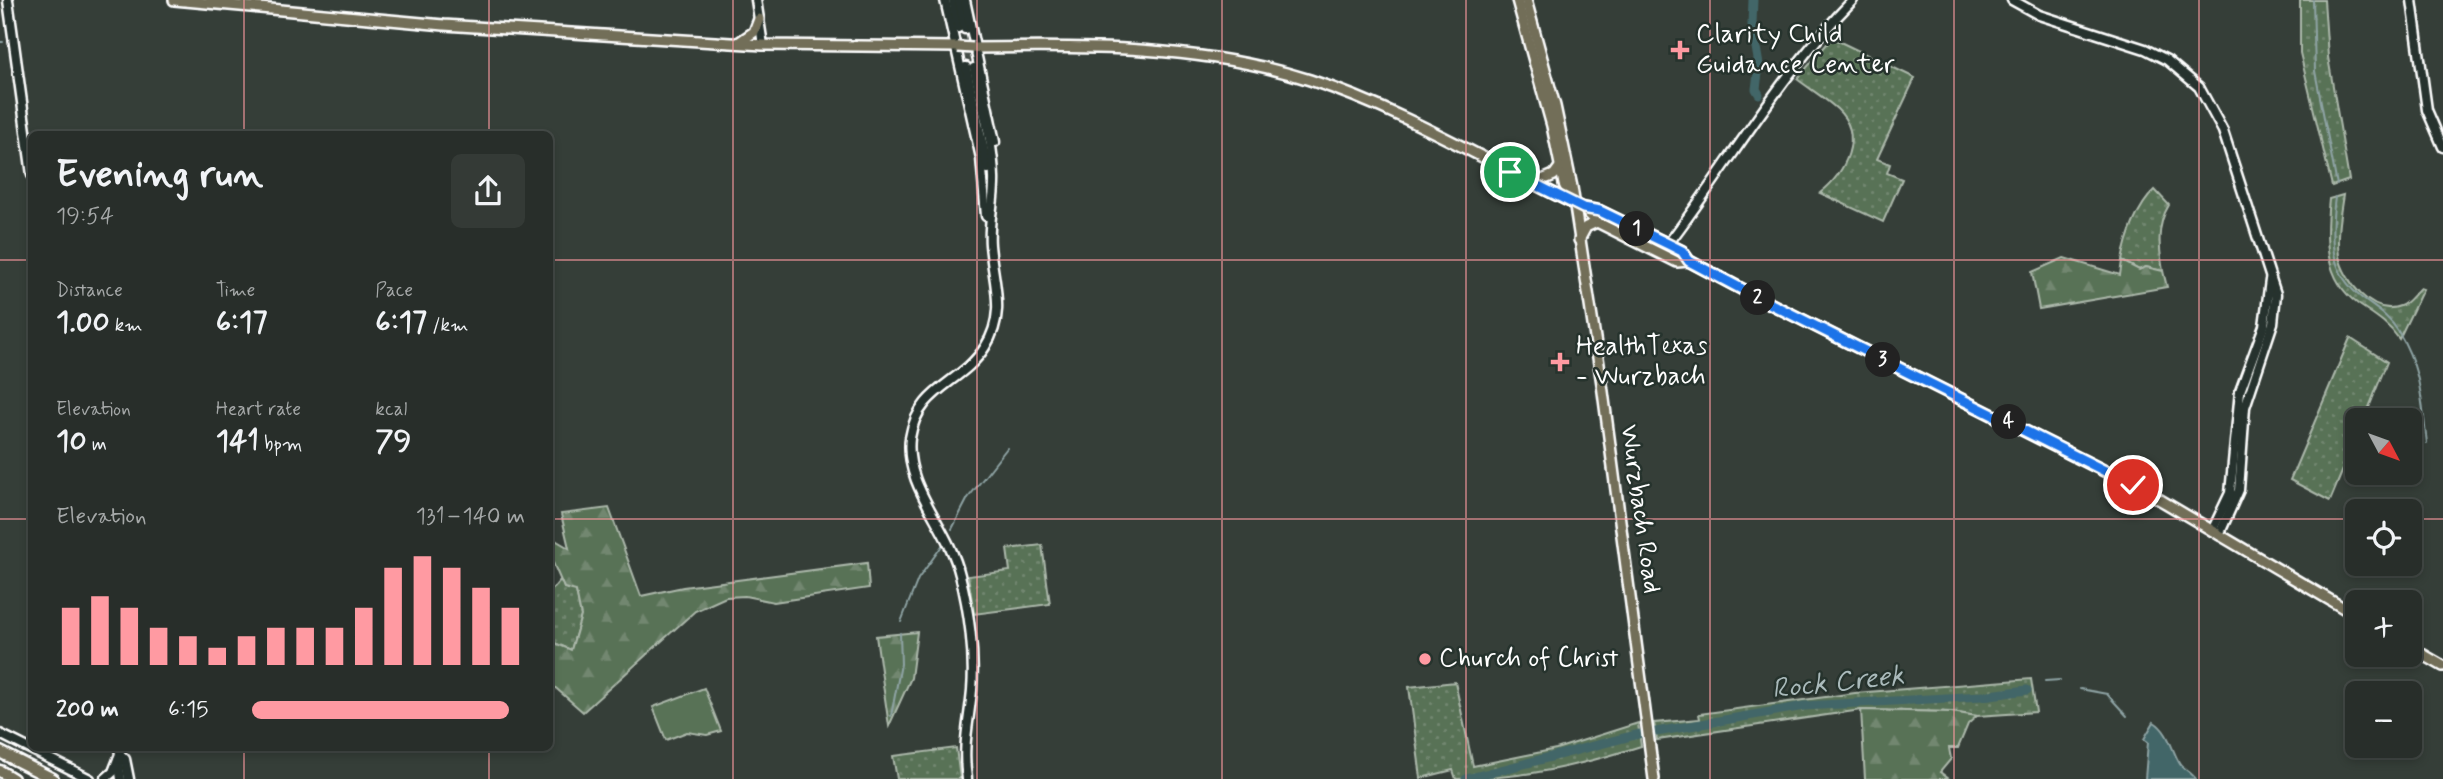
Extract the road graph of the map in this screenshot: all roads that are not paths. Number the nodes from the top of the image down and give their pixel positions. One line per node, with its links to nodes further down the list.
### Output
1 (8, 0): 18 (street)
2 (174, 0): 14 (main road)
3 (757, 0): 13 (street)
4 (945, 0): 16 (street)
5 (953, 0): 6 (street)
6 (959, 0)
7 (965, 0): 17 (street)
8 (1517, 0): 20 (main road, Wurzbach Road)
9 (1526, 0): 22 (main road, Wurzbach Road)
10 (1853, 0): 28 (street)
11 (2012, 0): 31 (street)
12 (2412, 0): 19 (street)
13 (759, 19): 14 (main road); 15 (street)
14 (738, 43): 15 (main road)
15 (764, 45): 16 (main road)
16 (957, 47): 17 (main road, bridge); 24 (street)
17 (975, 48): 21 (main road); 26 (street)
18 (28, 146)
19 (2443, 147)
20 (1560, 167): 21 (main road); 22 (main road, Wurzbach Road)
21 (1533, 184): 22 (main road)
22 (1572, 203): 23 (main road); 27 (main road, Wurzbach Road)
23 (1583, 208): 25 (main road); 28 (main road)
24 (986, 216): 26 (street); 26 (street)
25 (1597, 222): 27 (main road); 29 (main road)
26 (989, 231): 47 (street)
27 (1578, 241): 48 (main road, Wurzbach Road)
28 (1668, 244): 29 (main road); 30 (main road)
29 (1653, 249): 30 (main road)
30 (1689, 261): 31 (main road)
31 (2216, 533): 32 (main road)
32 (2345, 609)
33 (2422, 654): 34 (main road)
34 (2443, 666)
35 (0, 734): 36 (street)
36 (28, 748)
37 (34, 751): 43 (street)
38 (0, 752): 42 (highway)
39 (119, 754): 44 (street); 45 (street); 46 (street)
40 (0, 773): 41 (highway)
41 (12, 778)
42 (53, 779)
43 (90, 779)
44 (105, 779)
45 (121, 779)
46 (129, 779)
47 (967, 779)
48 (1654, 779)

